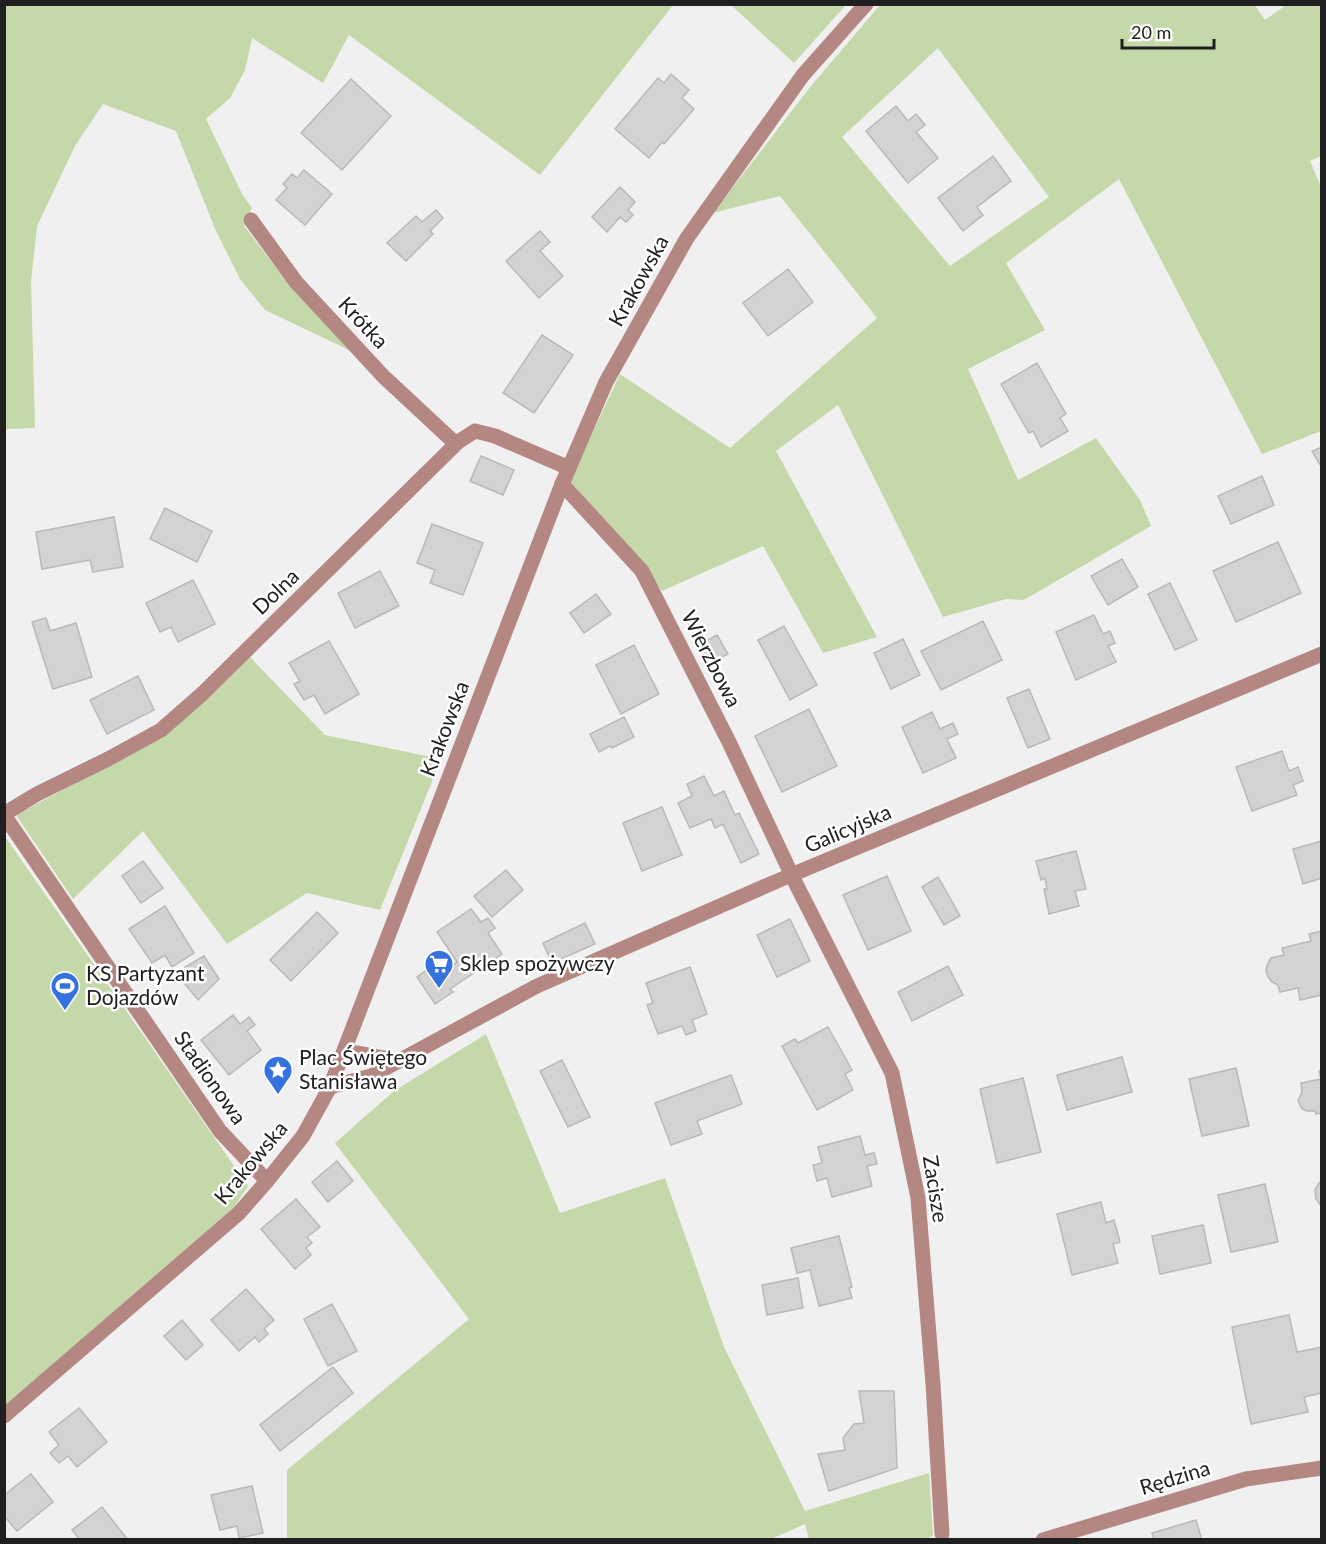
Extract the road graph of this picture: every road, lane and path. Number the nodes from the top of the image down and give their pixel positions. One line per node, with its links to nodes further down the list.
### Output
1 (866, 4): 4 (street, Krakowska)
2 (251, 220): 3 (street, Krótka)
3 (456, 444): 4 (street, Dolna); 7 (street, Dolna)
4 (569, 468): 5 (street, Krakowska)
5 (562, 484): 8 (street, Wierzbowa); 9 (street, Krakowska)
6 (1322, 654): 8 (street, Galicyjska)
7 (4, 814): 12 (street, Stadionowa)
8 (791, 875): 10 (street, Galicyjska); 15 (street, Zacisze)
9 (344, 1052): 10 (street); 11 (street, Krakowska)
10 (400, 1061): 11 (street, Galicyjska)
11 (330, 1087): 12 (street, Krakowska)
12 (267, 1181): 13 (street, Krakowska)
13 (4, 1416)
14 (1322, 1468): 16 (street, Rędzina)
15 (943, 1538)
16 (1043, 1539)

